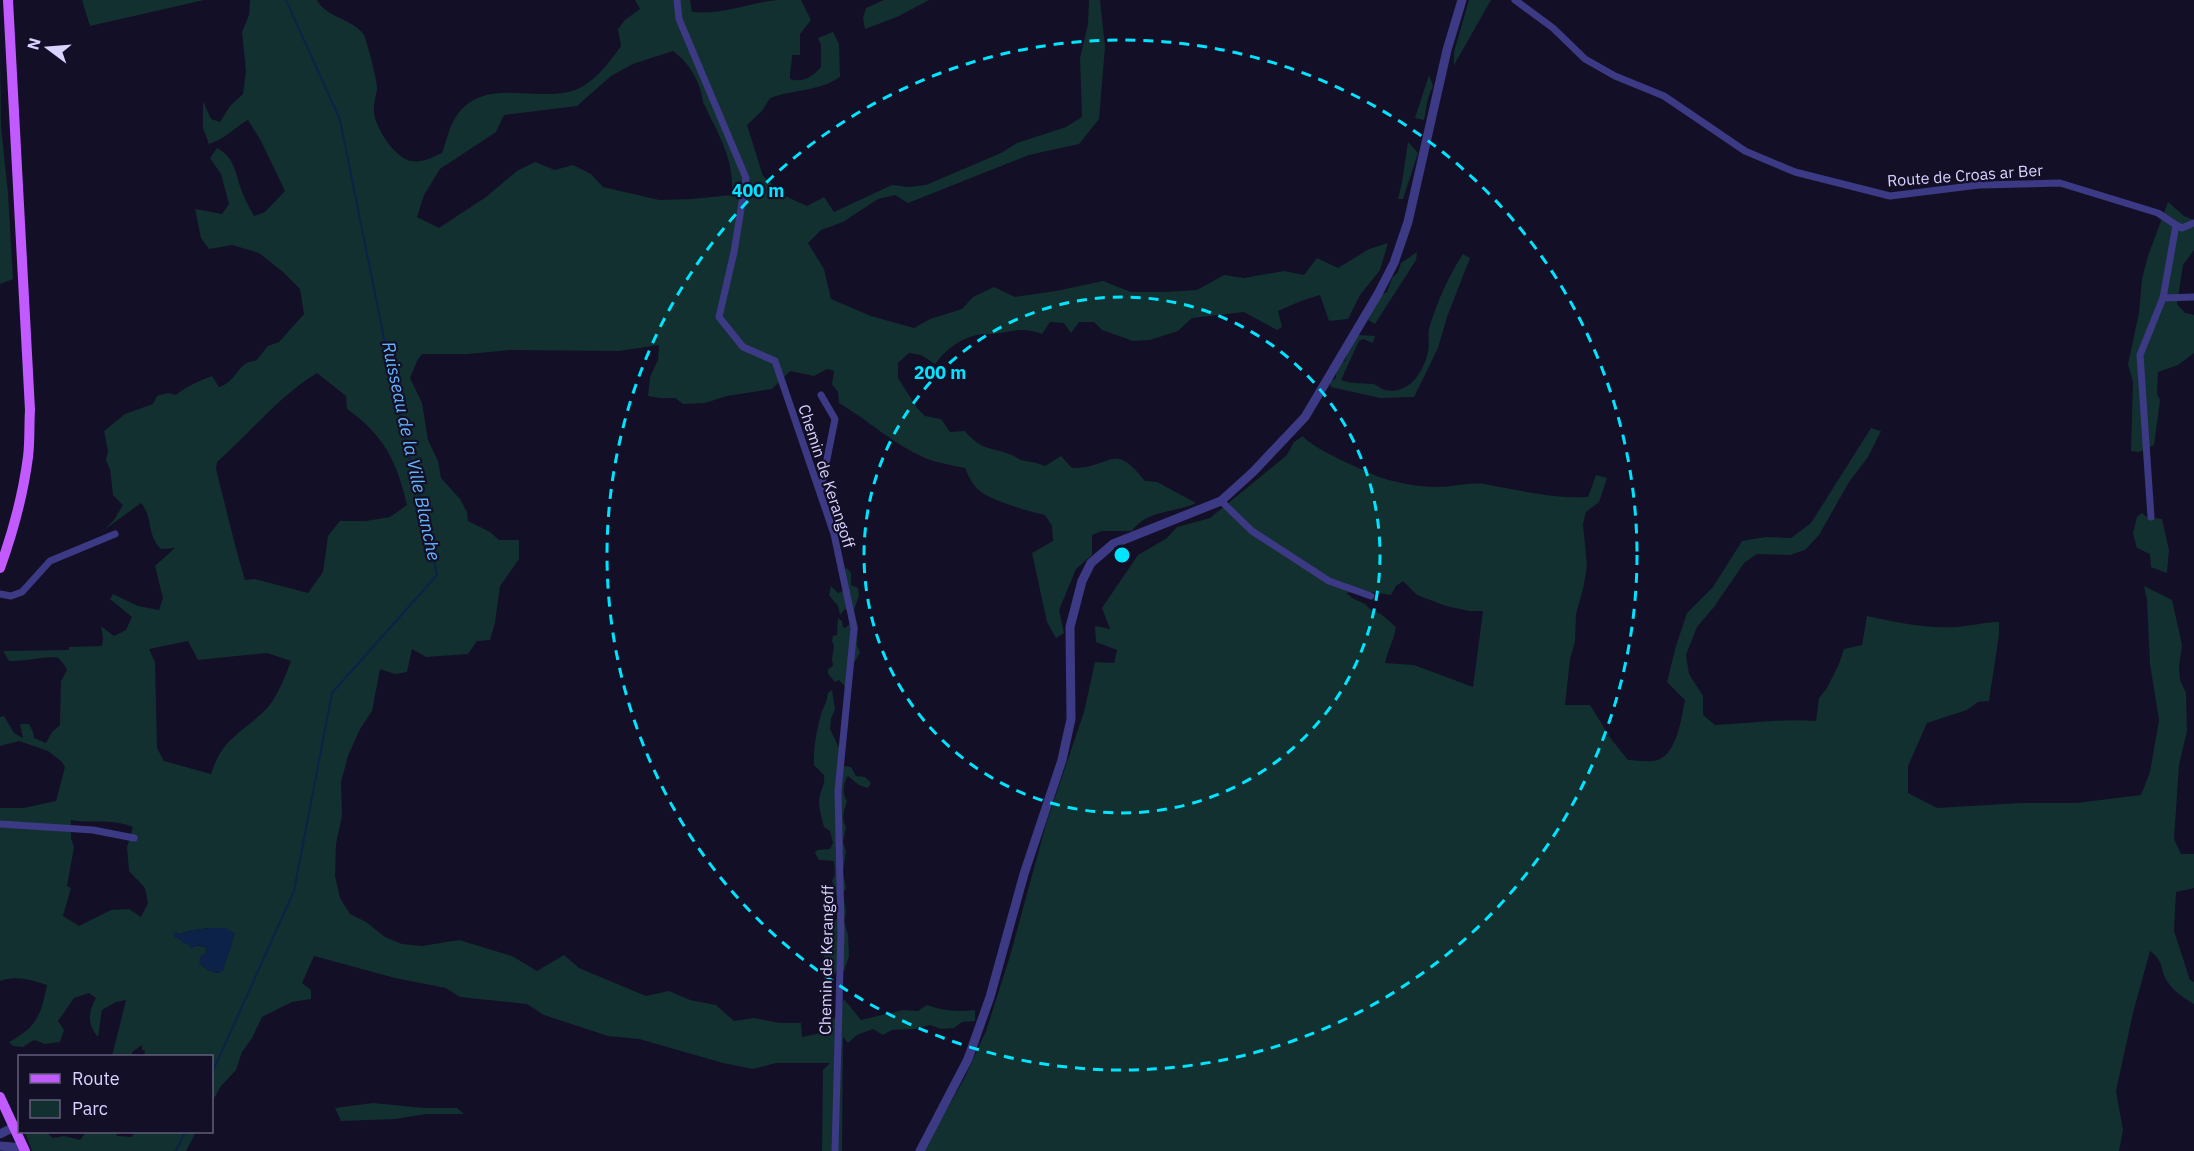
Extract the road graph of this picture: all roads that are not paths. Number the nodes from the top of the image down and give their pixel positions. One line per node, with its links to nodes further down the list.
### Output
1 (8, 0): 14 (main road)
2 (677, 0): 10 (street, Chemin de Kerangoff)
3 (1462, 0): 11 (street)
4 (1515, 0): 6 (street, Route de Croas ar Ber)
5 (2194, 223): 6 (street)
6 (2176, 225): 8 (street)
7 (2194, 297): 8 (street)
8 (2163, 298): 12 (street)
9 (821, 395): 10 (street)
10 (820, 491): 24 (street, Chemin de Kerangoff)
11 (1221, 501): 16 (street); 25 (street)
12 (2151, 517)
13 (115, 534): 15 (street)
14 (0, 568)
15 (0, 594)
16 (1371, 596)
17 (0, 824): 18 (street)
18 (134, 838)
19 (0, 1097): 20 (main road)
20 (14, 1127): 21 (street); 23 (main road)
21 (0, 1134)
22 (0, 1146): 23 (street)
23 (24, 1149)
24 (835, 1151)
25 (920, 1151)

